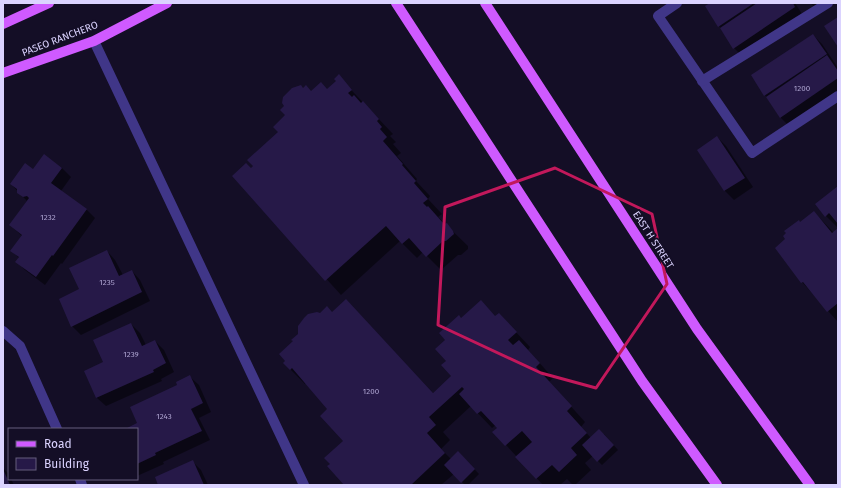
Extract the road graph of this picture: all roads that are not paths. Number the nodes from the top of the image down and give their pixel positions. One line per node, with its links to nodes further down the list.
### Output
1 (49, 3): 7 (main road)
2 (167, 3): 8 (main road, PASEO RANCHERO)
3 (396, 3): 15 (main road)
4 (485, 3): 16 (main road, EAST H STREET)
5 (677, 3): 10 (street)
6 (828, 3): 10 (street)
7 (3, 24)
8 (94, 41): 9 (main road, PASEO RANCHERO); 14 (street)
9 (3, 73)
10 (702, 81): 11 (street)
11 (838, 96)
12 (3, 331): 13 (street)
13 (57, 428)
14 (304, 485)
15 (717, 485)
16 (810, 485)

